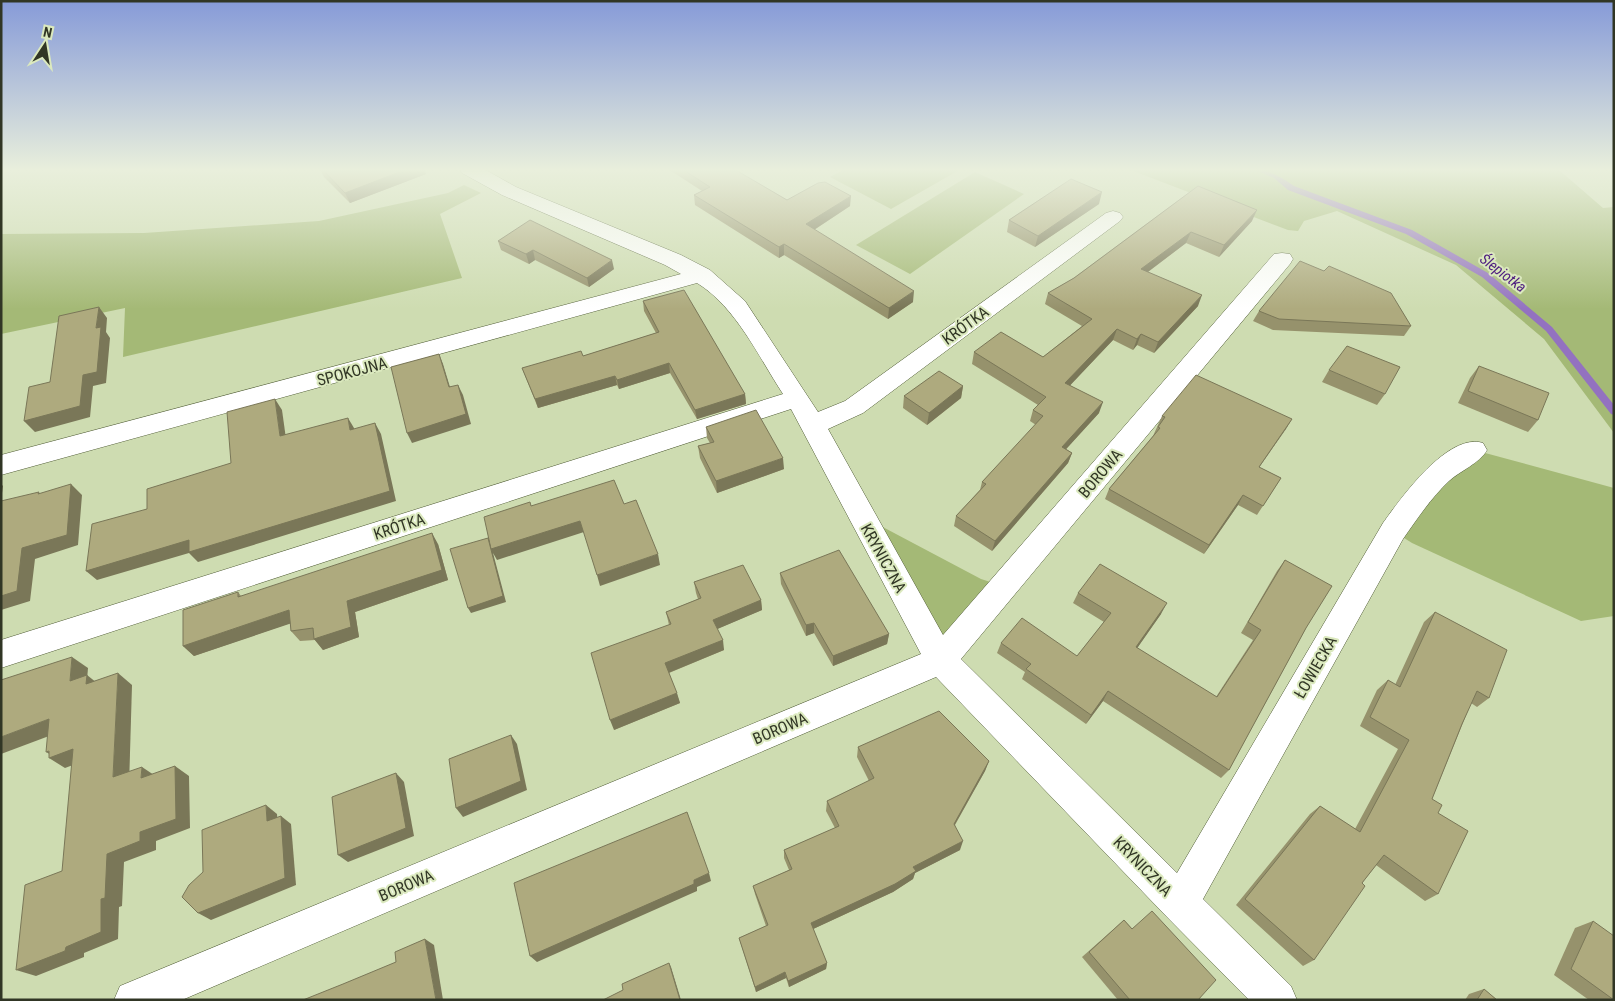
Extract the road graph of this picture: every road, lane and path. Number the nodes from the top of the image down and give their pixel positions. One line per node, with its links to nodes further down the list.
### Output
1 (570, 216): 4 (street, KRYNICZNA)
2 (1113, 217): 6 (street, KRÓTKA)
3 (1282, 259): 10 (street, BOROWA)
4 (702, 275): 5 (street, KRYNICZNA); 8 (street, SPOKOJNA)
5 (798, 398): 6 (street, KRYNICZNA); 9 (street, KRÓTKA)
6 (812, 425): 10 (street, KRYNICZNA)
7 (1474, 450): 11 (street, ŁOWIECKA)
8 (1, 465)
9 (1, 654)
10 (940, 660): 11 (street, KRYNICZNA); 12 (street, BOROWA)
11 (1180, 904): 13 (street, KRYNICZNA)
12 (134, 1000)
13 (1277, 1000)

